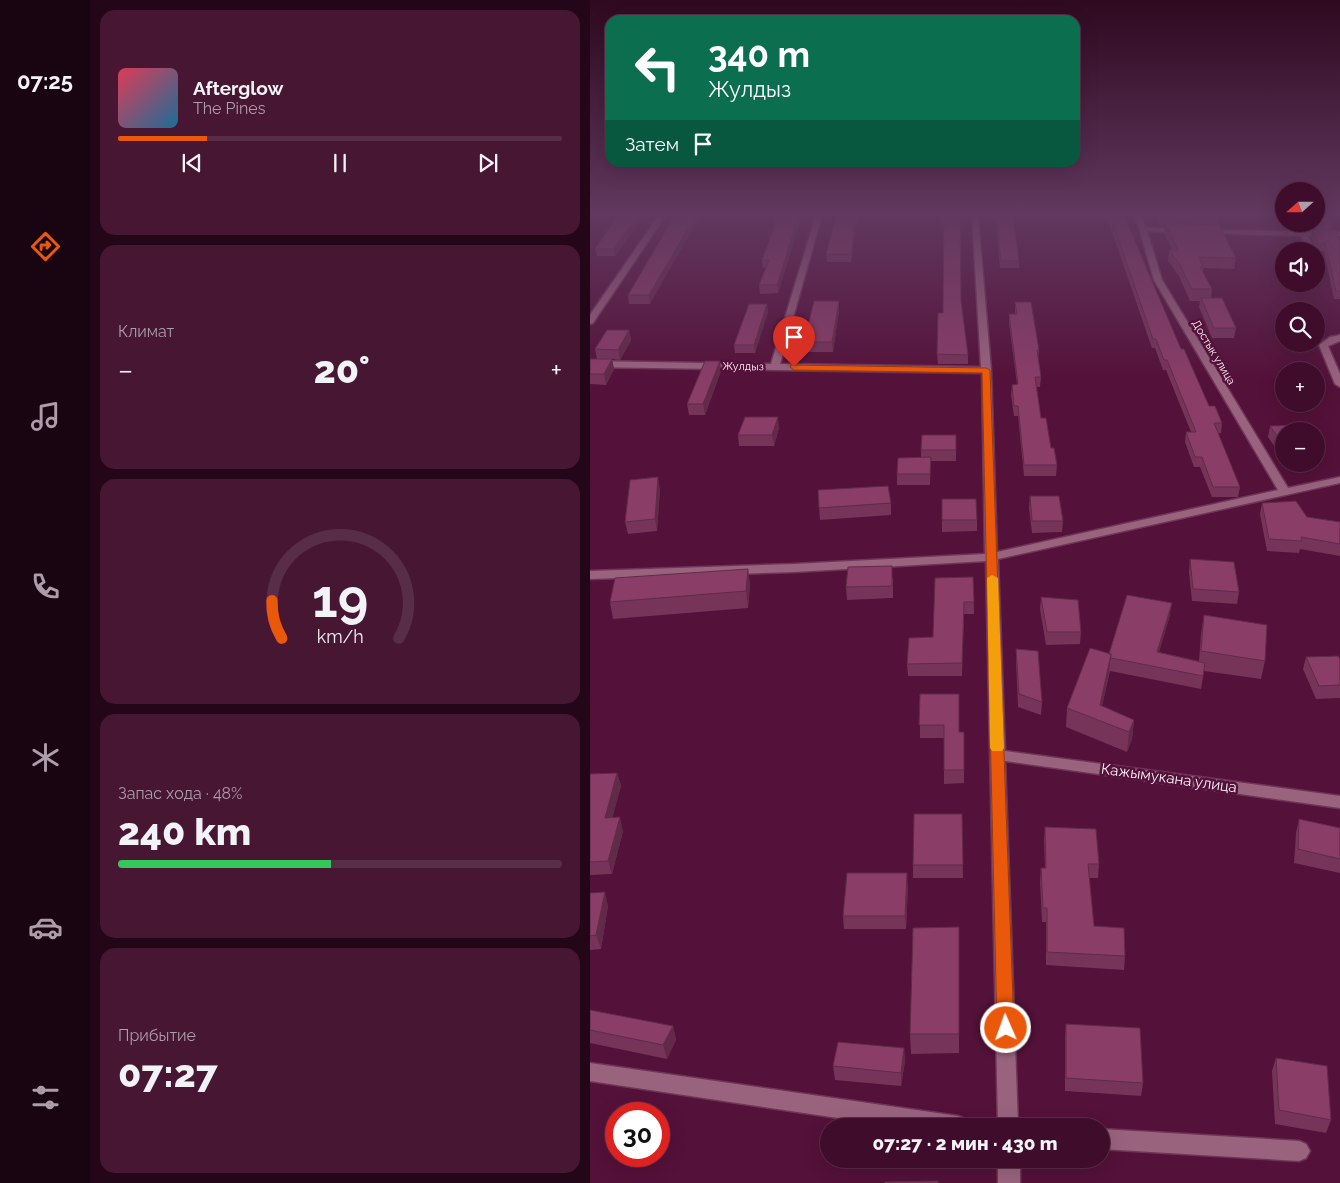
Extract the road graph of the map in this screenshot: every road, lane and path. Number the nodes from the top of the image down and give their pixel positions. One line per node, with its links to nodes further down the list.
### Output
1 (625, 270): 5 (street)
2 (802, 270): 8 (street)
3 (979, 270): 9 (street)
4 (1155, 270): 12 (street, Достык улица)
5 (590, 321)
6 (1336, 339): 10 (street)
7 (590, 364): 8 (street, Жулдыз)
8 (775, 367): 9 (street, Жулдыз)
9 (986, 370): 13 (street)
10 (1340, 384)
11 (1340, 480): 12 (street)
12 (1285, 493): 13 (street)
13 (992, 557): 14 (street); 15 (street)
14 (590, 575)
15 (997, 755): 16 (street, Кажымукана улица); 19 (street)
16 (1340, 802)
17 (590, 1072): 18 (street)
18 (903, 1118)
19 (1008, 1118)
20 (1110, 1140): 21 (street)
21 (1299, 1151)
22 (1009, 1168): 23 (street)
23 (1009, 1183)

